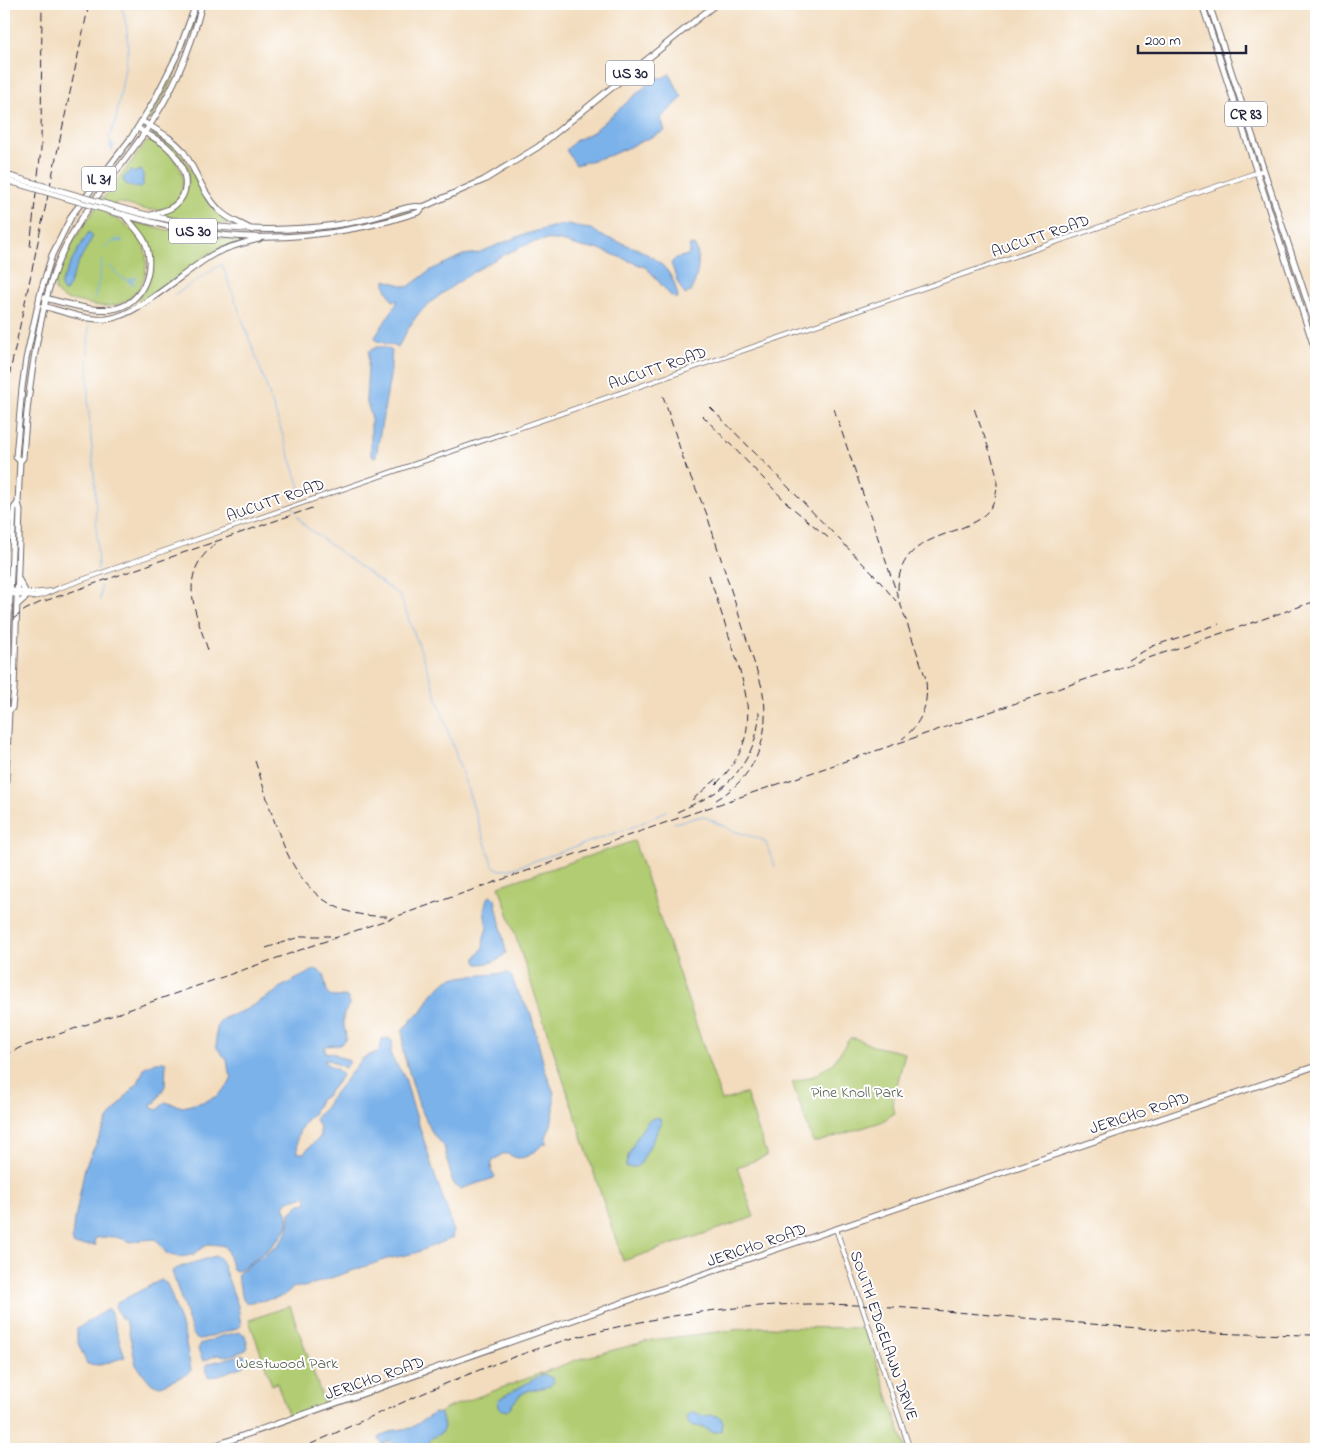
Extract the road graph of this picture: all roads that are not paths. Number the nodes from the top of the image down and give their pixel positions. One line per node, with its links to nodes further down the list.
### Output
1 (196, 4): 6 (main road, IL 31)
2 (202, 4): 7 (main road, IL 31)
3 (716, 4): 15 (main road, US 30)
4 (1202, 4): 11 (main road, CR 83)
5 (1209, 4): 10 (main road, CR 83)
6 (142, 121): 7 (main road); 8 (main road, IL 31)
7 (149, 125): 9 (main road, IL 31); 19 (main road)
8 (138, 128): 9 (main road); 21 (main road, IL 31)
9 (145, 133): 18 (main road); 22 (main road, IL 31)
10 (1264, 170): 11 (street, AUCUTT ROAD); 25 (main road, CR 83)
11 (1256, 172): 26 (main road, CR 83); 34 (street, AUCUTT ROAD)
12 (4, 174): 13 (main road, US 30)
13 (12, 179): 14 (main road, US 30); 16 (main road, US 30, bridge)
14 (4, 180)
15 (423, 207): 19 (main road, US 30); 20 (main road, US 30)
16 (115, 209): 17 (main road, US 30); 18 (main road, US 30)
17 (123, 215): 20 (main road, US 30); 22 (main road)
18 (149, 216): 19 (main road, US 30)
19 (252, 230)
20 (264, 238): 24 (main road)
21 (39, 297): 22 (main road); 23 (main road, IL 31)
22 (46, 299): 24 (main road, IL 31)
23 (38, 304): 24 (main road); 27 (main road, IL 31)
24 (44, 306): 27 (main road, IL 31)
25 (1316, 328)
26 (1316, 353)
27 (20, 461): 28 (main road, IL 31)
28 (18, 503): 29 (main road, IL 31); 30 (main road, IL 31)
29 (10, 578): 31 (main road); 32 (main road, IL 31)
30 (18, 579): 33 (main road, IL 31); 34 (main road)
31 (4, 582)
32 (7, 592): 33 (street, AUCUTT ROAD); 37 (main road, IL 31)
33 (17, 594): 34 (street, AUCUTT ROAD); 36 (main road, IL 31)
34 (26, 595): 36 (main road)
35 (4, 600): 37 (main road)
36 (17, 605): 38 (main road, IL 31)
37 (9, 607): 38 (main road, IL 31)
38 (9, 711): 39 (main road, IL 31)
39 (4, 819)
40 (1316, 1066): 41 (main road, JERICHO ROAD)
41 (836, 1230): 42 (main road, JERICHO ROAD); 45 (street, SOUTH EDGELAWN DRIVE)
42 (225, 1442): 43 (main road, JERICHO ROAD); 44 (street)
43 (205, 1449)
44 (227, 1449)
45 (910, 1449)

